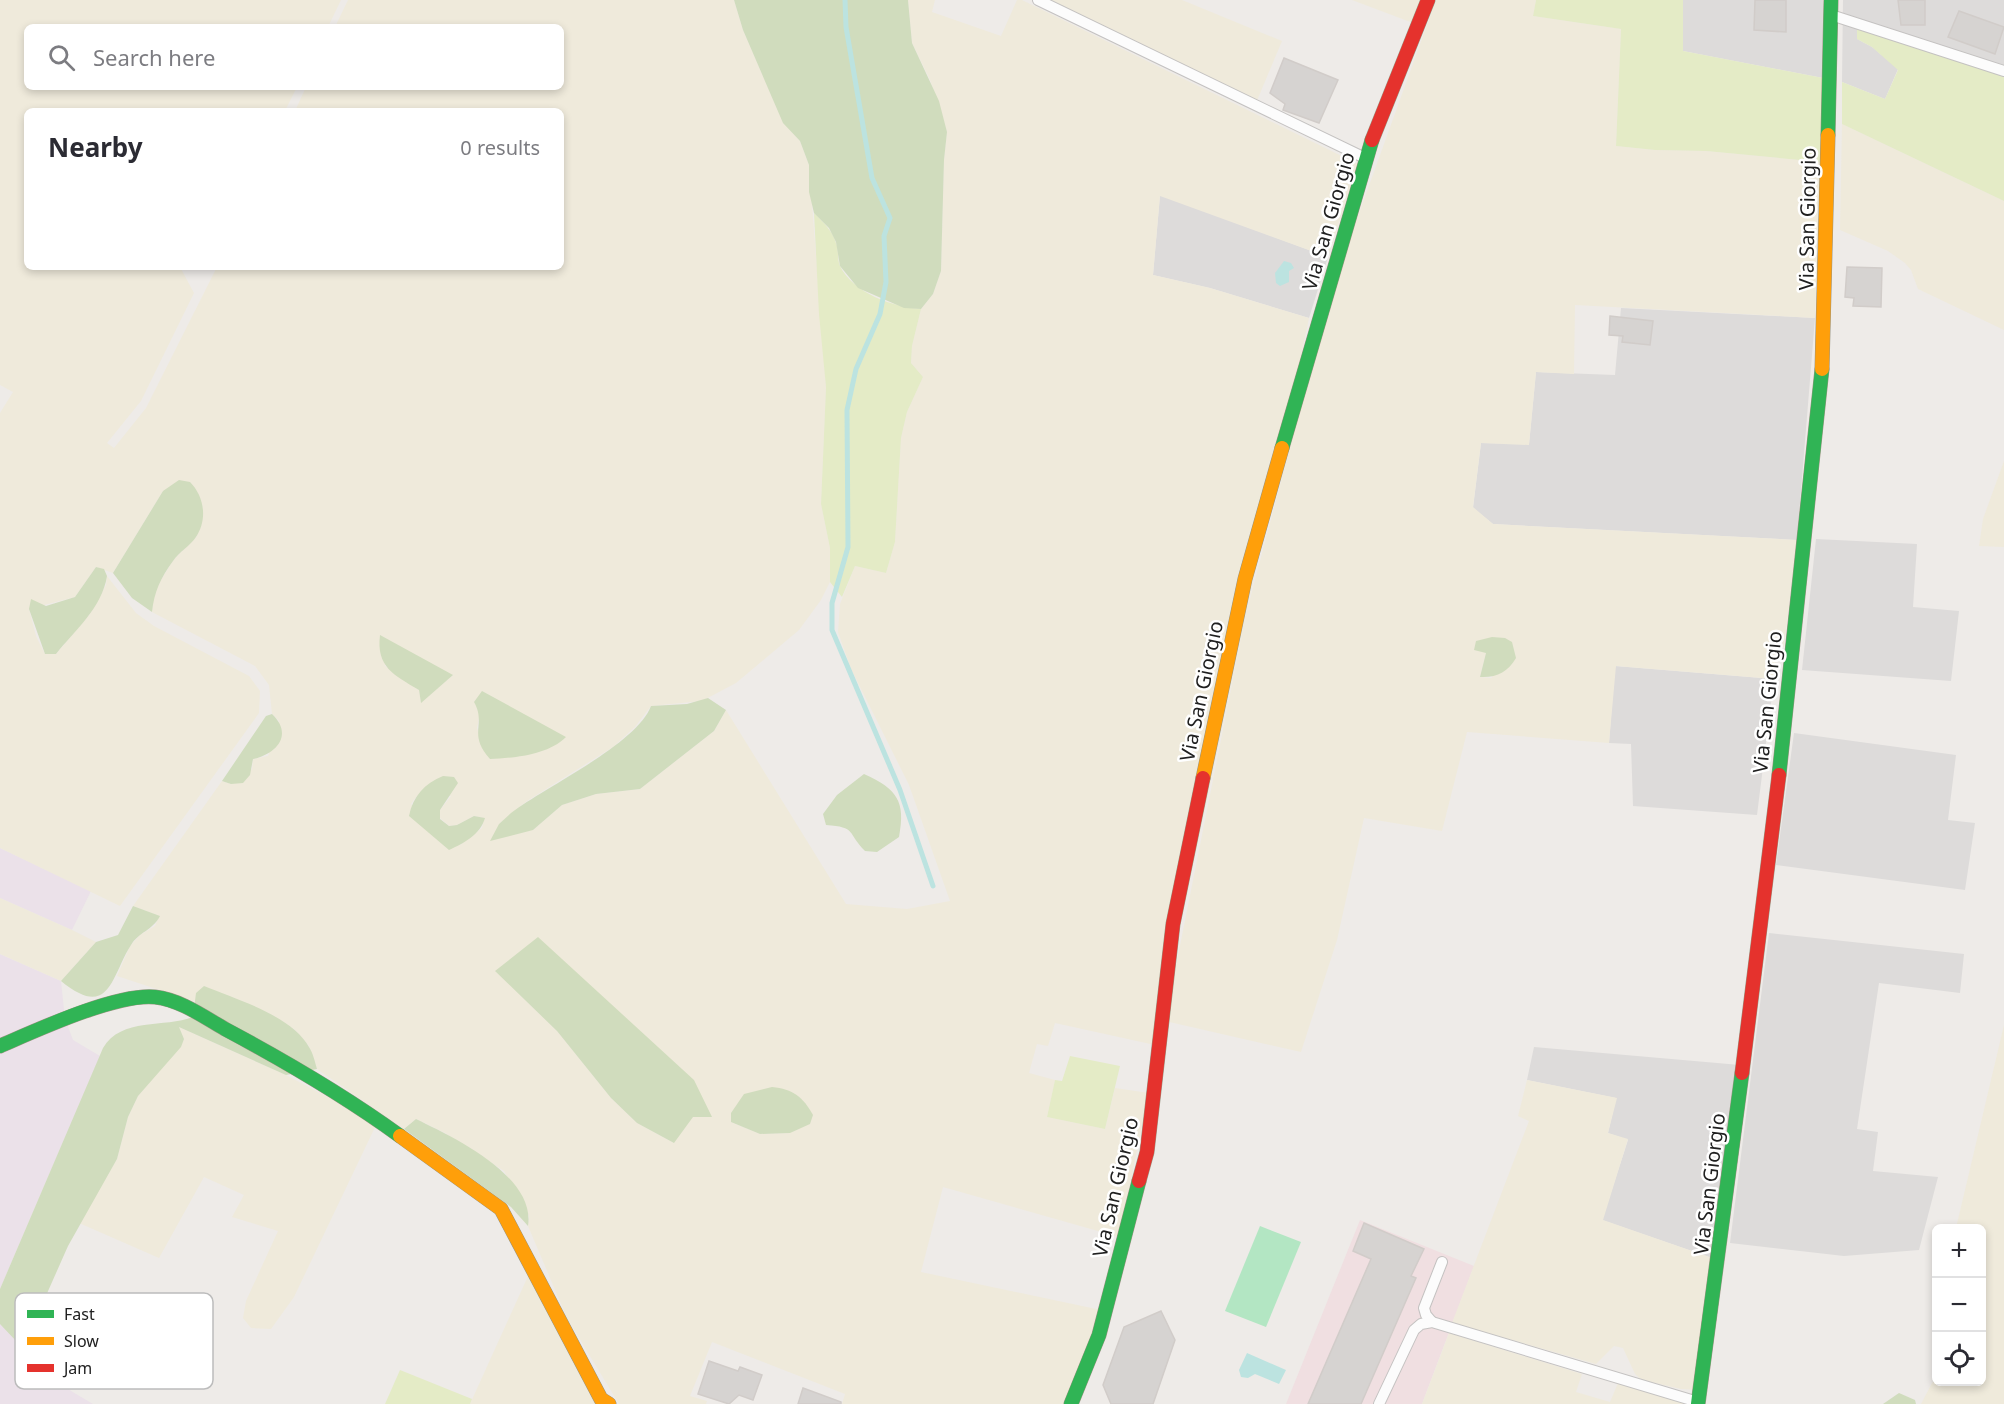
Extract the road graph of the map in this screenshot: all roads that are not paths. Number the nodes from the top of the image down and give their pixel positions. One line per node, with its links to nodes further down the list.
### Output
1 (1038, 0): 6 (lane)
2 (1428, 0): 6 (street, Via San Giorgio)
3 (1831, 0): 4 (street, Via San Giorgio)
4 (1831, 15): 5 (lane); 10 (street, Via San Giorgio)
5 (2004, 71)
6 (1365, 158): 12 (street, Via San Giorgio)
7 (0, 1046): 11 (street)
8 (1442, 1262): 9 (lane)
9 (1432, 1322): 10 (lane); 13 (lane)
10 (1698, 1403)
11 (609, 1404)
12 (1071, 1404)
13 (1379, 1404)

